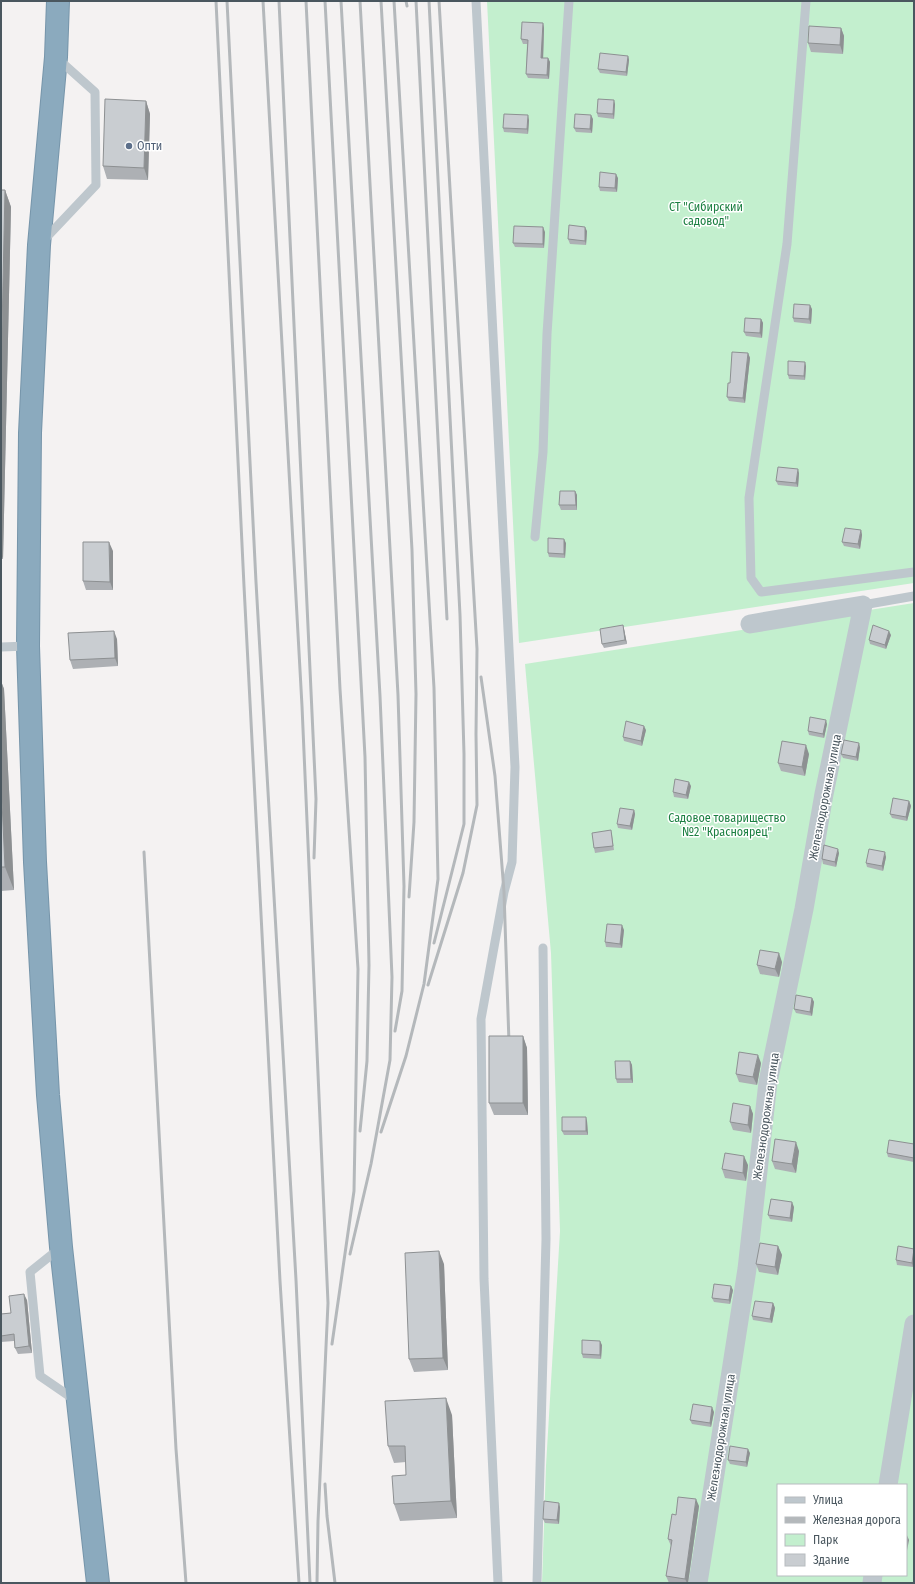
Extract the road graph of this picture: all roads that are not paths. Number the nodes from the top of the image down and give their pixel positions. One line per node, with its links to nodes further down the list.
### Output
1 (58, 1): 5 (highway)
2 (476, 1): 20 (lane)
3 (569, 1): 7 (lane)
4 (806, 1): 8 (lane)
5 (56, 57): 6 (highway); 6 (lane)
6 (39, 245): 12 (highway)
7 (535, 537)
8 (914, 572)
9 (914, 596): 10 (lane)
10 (863, 605): 11 (street); 22 (street, Железнодорожная улица)
11 (750, 624)
12 (28, 646): 13 (lane); 15 (highway)
13 (1, 647)
14 (543, 948): 21 (lane)
15 (61, 1247): 17 (highway); 17 (lane)
16 (914, 1324): 18 (street)
17 (77, 1401): 19 (highway)
18 (888, 1484)
19 (98, 1583)
20 (498, 1583)
21 (537, 1583)
22 (698, 1583)

